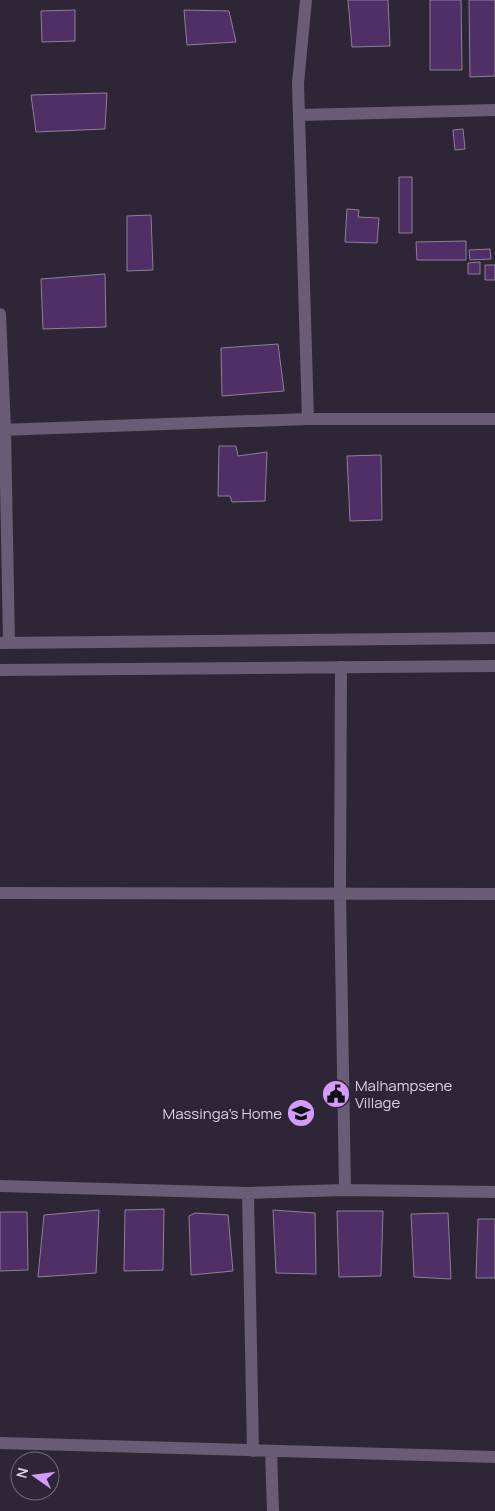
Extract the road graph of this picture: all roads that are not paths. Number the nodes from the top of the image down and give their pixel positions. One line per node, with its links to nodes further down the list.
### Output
1 (306, 0): 3 (street)
2 (495, 110): 3 (street)
3 (300, 116): 5 (street)
4 (0, 314): 7 (street)
5 (308, 419): 6 (street); 7 (street)
6 (495, 419)
7 (3, 430): 9 (street)
8 (495, 638): 9 (street)
9 (4, 643)
10 (495, 666): 11 (street)
11 (341, 667): 12 (street); 14 (street)
12 (0, 670)
13 (0, 893): 14 (street)
14 (340, 894): 15 (street); 17 (street)
15 (495, 894)
16 (0, 1186): 19 (street)
17 (344, 1190): 18 (street); 19 (street)
18 (495, 1192)
19 (248, 1193): 21 (street)
20 (0, 1443): 21 (street)
21 (253, 1451): 22 (street)
22 (271, 1451): 23 (street); 24 (street)
23 (495, 1457)
24 (273, 1511)

